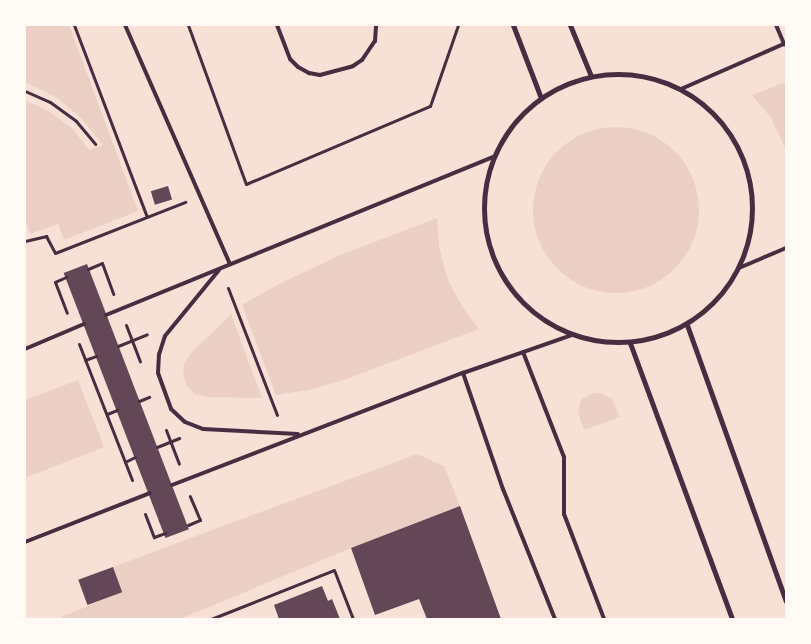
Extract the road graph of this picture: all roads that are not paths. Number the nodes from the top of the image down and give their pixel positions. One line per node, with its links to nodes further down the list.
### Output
1 (125, 25): 13 (lane)
2 (277, 25): 3 (lane)
3 (376, 25)
4 (513, 25): 10 (street)
5 (570, 25): 8 (street)
6 (776, 25): 7 (lane)
7 (785, 44): 9 (lane)
8 (591, 76): 9 (street); 10 (street)
9 (681, 89): 15 (street)
10 (541, 98): 11 (street)
11 (494, 157): 13 (lane); 19 (street)
12 (786, 248): 15 (lane)
13 (230, 264): 14 (lane)
14 (220, 268): 16 (lane); 24 (lane)
15 (739, 268): 18 (street)
16 (106, 315)
17 (84, 324): 21 (lane)
18 (687, 324): 20 (street); 28 (street)
19 (572, 335): 20 (street); 22 (lane)
20 (630, 343): 31 (street)
21 (25, 349)
22 (523, 352): 23 (lane); 30 (lane)
23 (463, 373): 24 (lane); 29 (lane)
24 (301, 434): 25 (lane)
25 (172, 485)
26 (150, 494): 27 (lane)
27 (25, 542)
28 (786, 601)
29 (555, 619)
30 (604, 619)
31 (732, 619)

